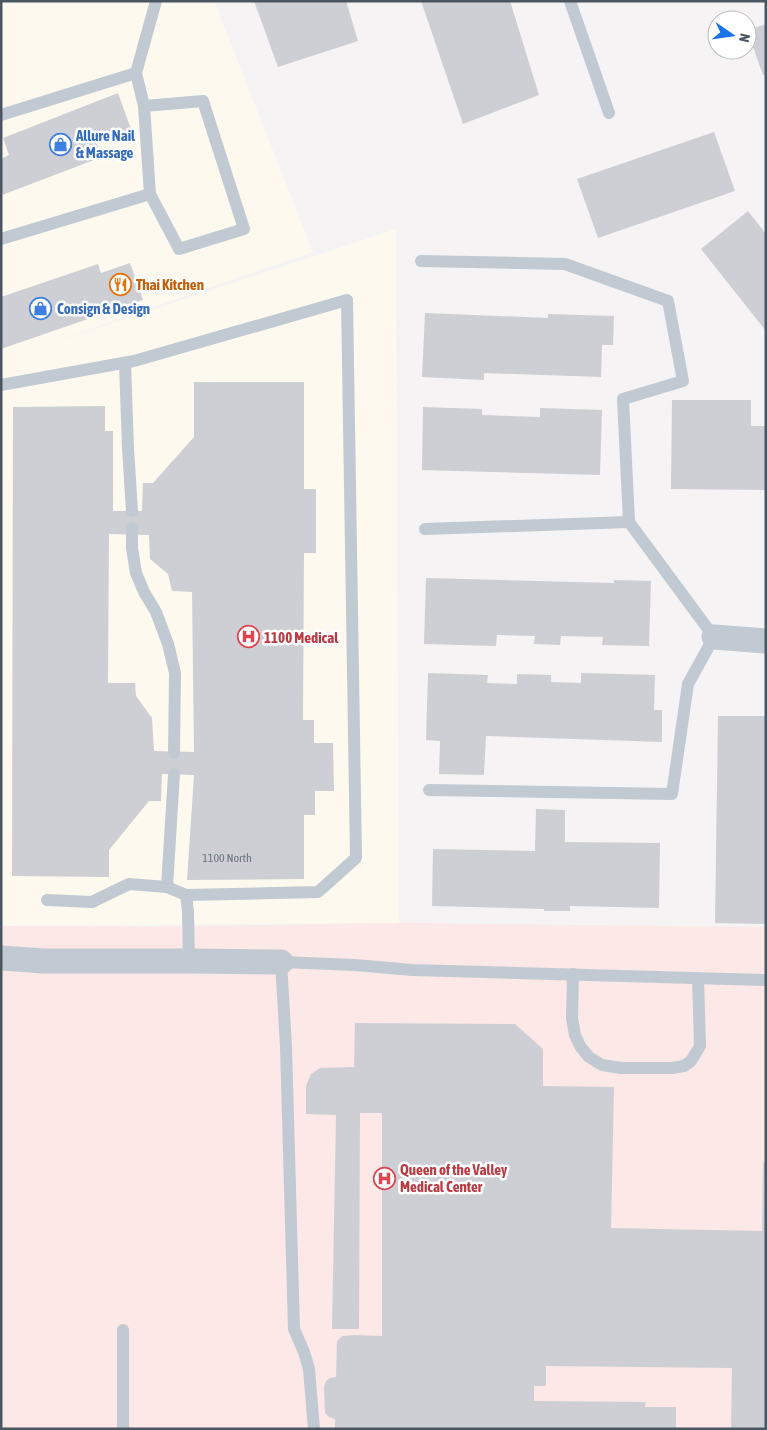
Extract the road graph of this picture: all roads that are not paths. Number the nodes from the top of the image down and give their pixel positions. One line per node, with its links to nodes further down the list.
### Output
1 (156, 1): 3 (lane)
2 (570, 1): 5 (lane)
3 (136, 73): 4 (lane); 6 (lane)
4 (144, 106): 7 (lane); 7 (lane)
5 (609, 113)
6 (1, 115)
7 (150, 194): 8 (lane)
8 (1, 239)
9 (421, 261): 13 (lane)
10 (124, 363): 11 (lane); 12 (lane); 22 (lane)
11 (1, 385)
12 (132, 511)
13 (628, 522): 15 (lane); 16 (lane)
14 (132, 528): 18 (lane)
15 (425, 530)
16 (714, 636): 17 (street); 20 (lane)
17 (766, 641)
18 (174, 753)
19 (174, 774): 21 (lane)
20 (429, 790)
21 (167, 887): 22 (lane); 23 (lane)
22 (186, 895): 25 (lane)
23 (47, 900)
24 (1, 958): 25 (street)
25 (189, 961): 26 (street)
26 (281, 962): 27 (lane); 32 (lane)
27 (573, 974): 28 (lane); 28 (lane)
28 (698, 978): 29 (lane)
29 (766, 980)
30 (123, 1330): 31 (lane)
31 (123, 1429)
32 (314, 1429)

